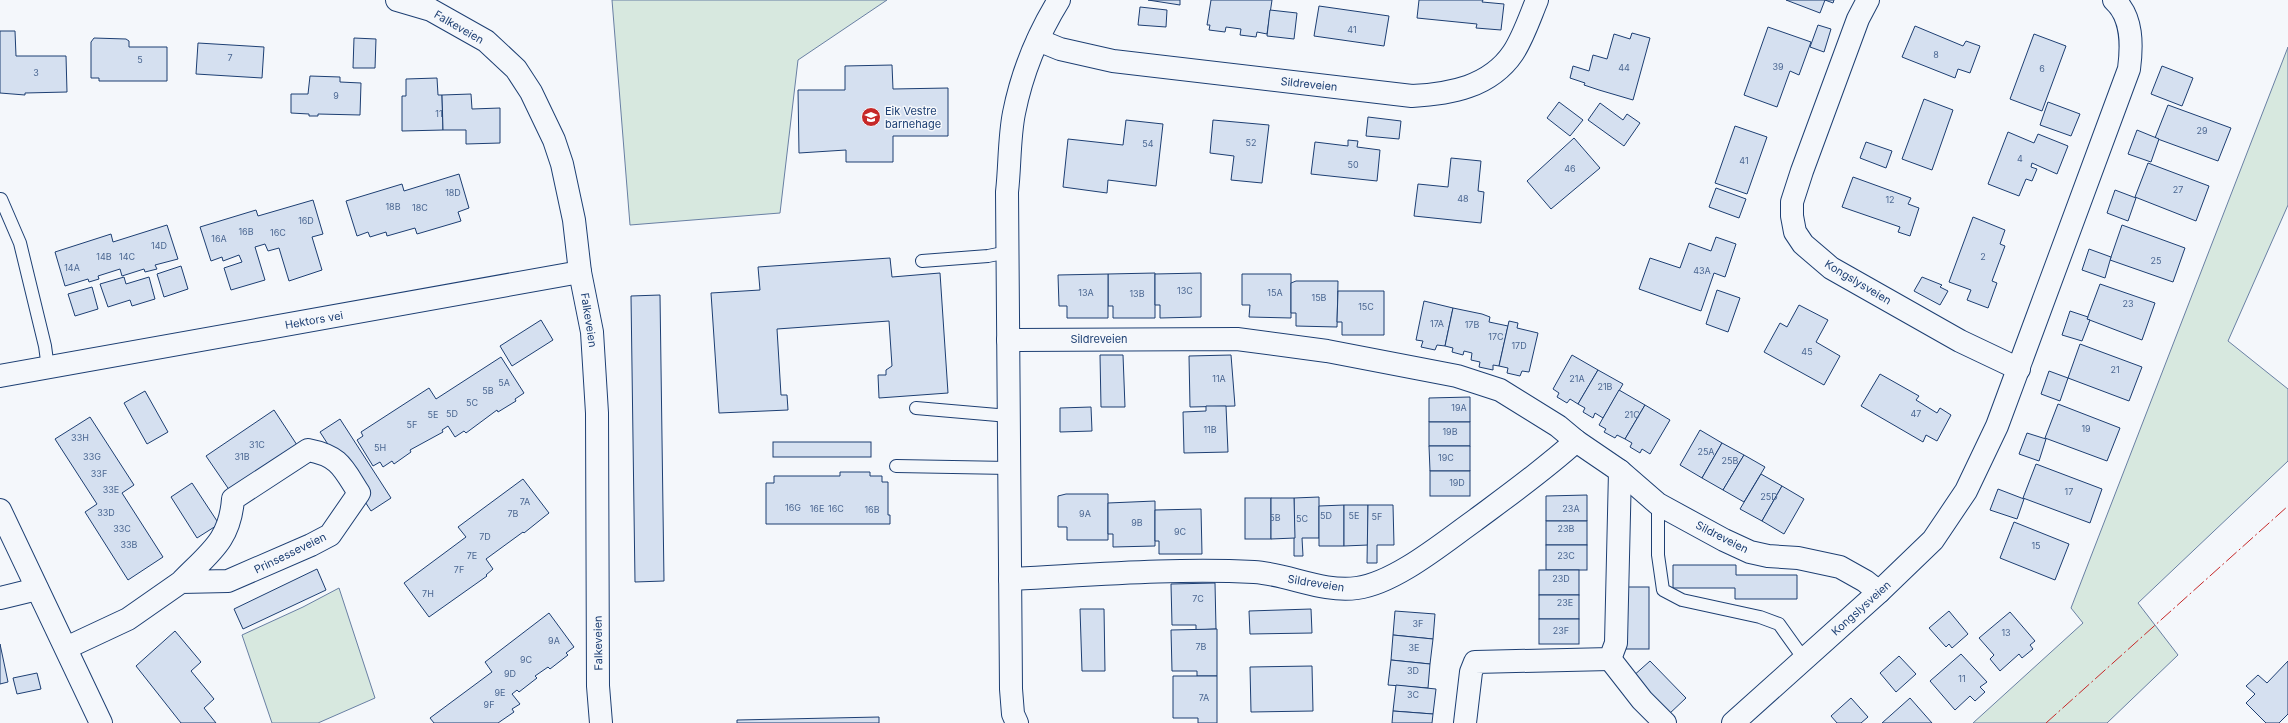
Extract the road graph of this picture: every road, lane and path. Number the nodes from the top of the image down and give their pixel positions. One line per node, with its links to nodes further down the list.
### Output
1 (397, 0): 10 (street, Falkeveien)
2 (1059, 0): 6 (street)
3 (1537, 0): 6 (street, Sildreveien)
4 (1868, 0): 13 (street, Kongslysveien)
5 (2114, 0): 13 (street, Kongslysveien)
6 (1038, 40): 8 (street)
7 (1, 199): 12 (lane)
8 (1008, 252): 9 (lane); 11 (street)
9 (922, 261)
10 (580, 272): 12 (street, Hektors vei); 32 (street, Falkeveien)
11 (1008, 340): 16 (street); 17 (street, Sildreveien)
12 (48, 368): 14 (street, Hektors vei)
13 (2019, 369): 26 (street, Kongslysveien)
14 (0, 376)
15 (916, 408): 16 (lane)
16 (1009, 416): 19 (street)
17 (1576, 441): 20 (street, Sildreveien); 23 (street, Sildreveien)
18 (896, 466): 19 (lane)
19 (1009, 468): 23 (street)
20 (1620, 471): 21 (street, Sildreveien); 29 (street)
21 (1658, 504): 26 (street, Sildreveien); 30 (lane)
22 (0, 510): 25 (street)
23 (1010, 579): 33 (street)
24 (181, 582): 24 (street, Prinsesseveien); 28 (street, Prinsesseveien)
25 (37, 589): 27 (street); 28 (street)
26 (1879, 592): 30 (street, Kongslysveien)
27 (0, 598)
28 (66, 648): 31 (street)
29 (1610, 659): 34 (street); 35 (street)
30 (1804, 659): 36 (street, Kongslysveien)
31 (101, 723)
32 (601, 723)
33 (1017, 723)
34 (1465, 723)
35 (1664, 723)
36 (1733, 723)

